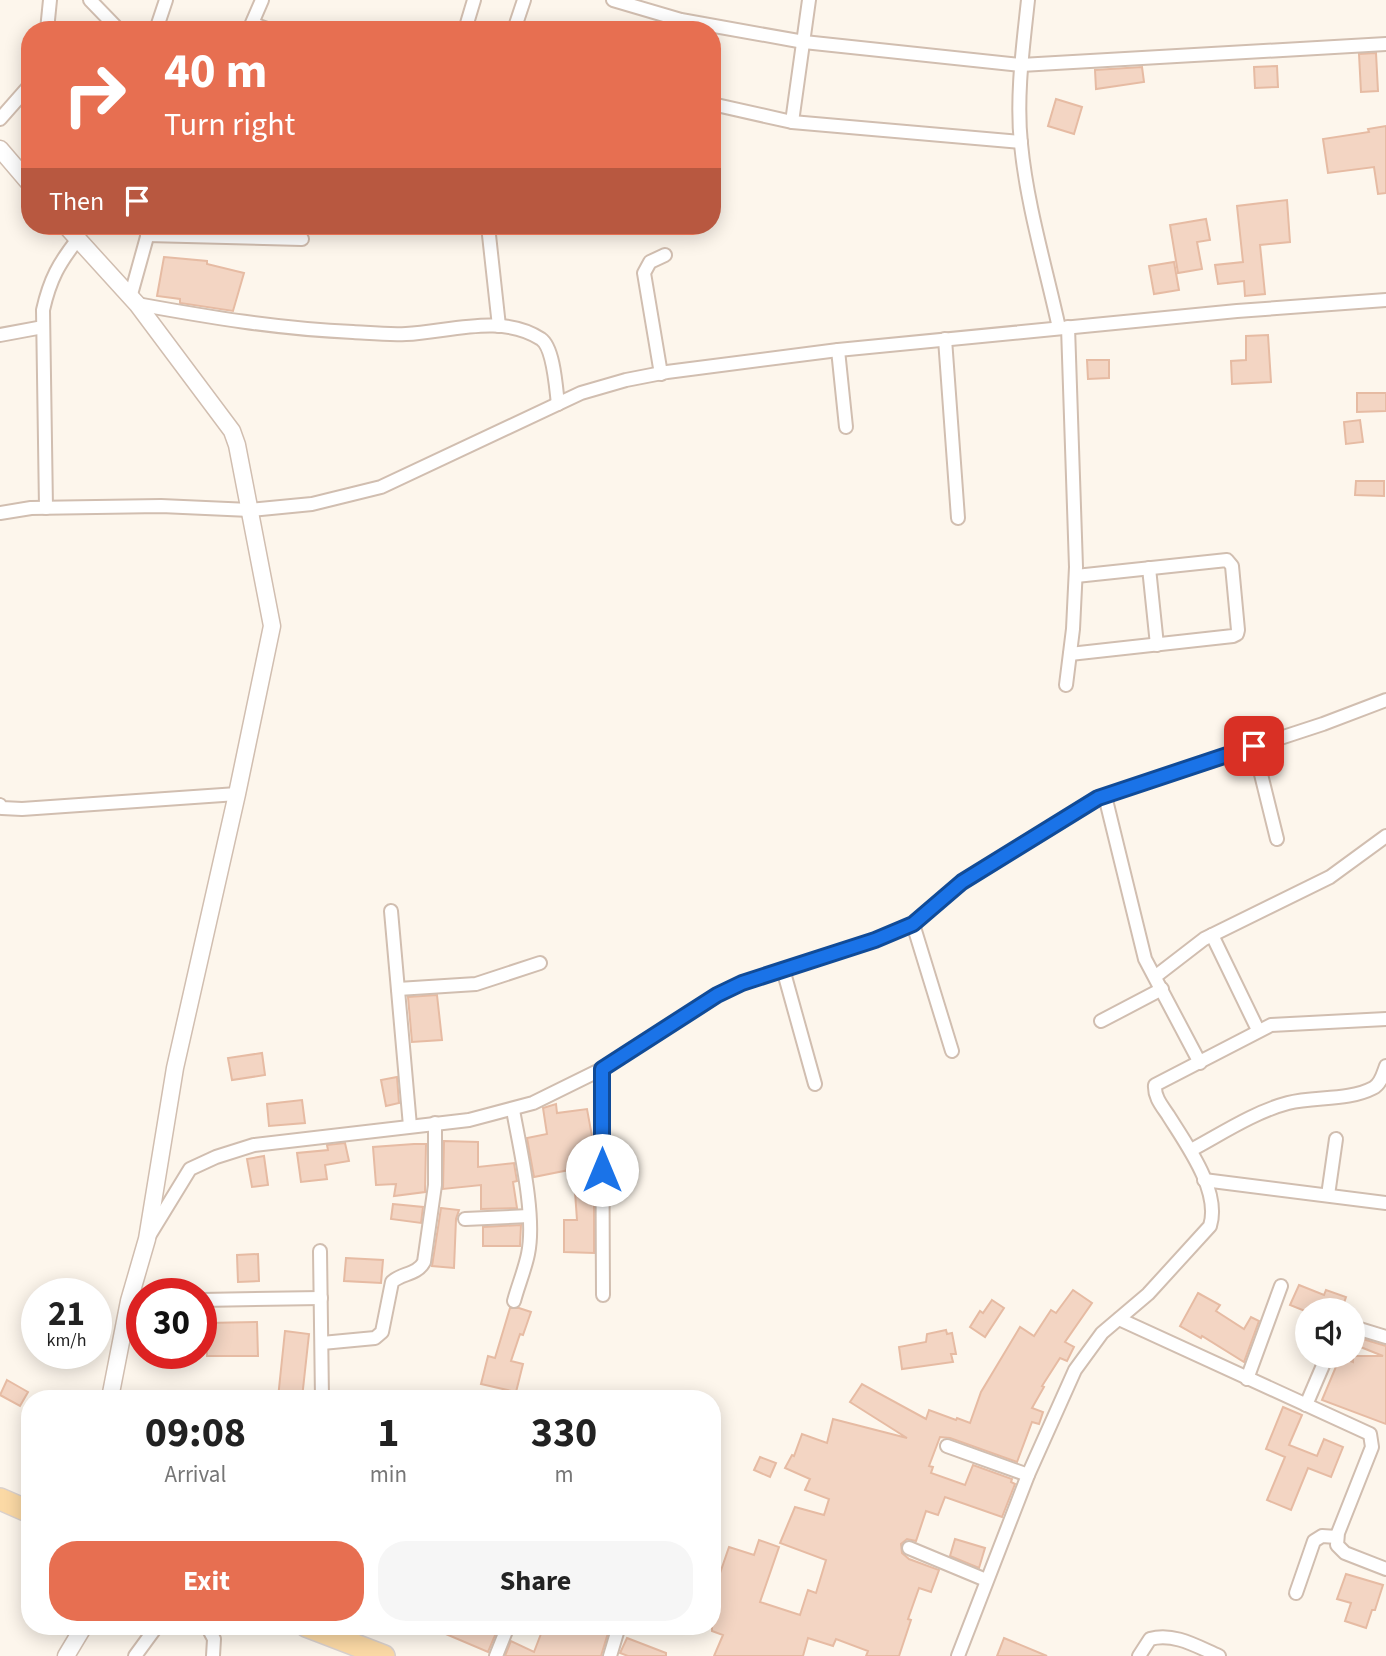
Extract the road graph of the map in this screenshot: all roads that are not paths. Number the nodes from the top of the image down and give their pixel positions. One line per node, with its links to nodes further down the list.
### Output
1 (50, 0): 10 (street)
2 (90, 0): 11 (street)
3 (166, 0): 12 (street)
4 (262, 0): 13 (street)
5 (474, 0): 14 (street)
6 (524, 0): 15 (street)
7 (613, 0): 16 (street)
8 (809, 0): 18 (street)
9 (1028, 0): 20 (street)
10 (48, 21)
11 (110, 21)
12 (159, 21)
13 (253, 21)
14 (468, 21)
15 (517, 21)
16 (687, 21)
17 (721, 27): 18 (street)
18 (804, 42): 20 (street); 24 (street)
19 (1386, 44): 20 (street)
20 (1021, 65): 25 (street)
21 (21, 96): 23 (street)
22 (721, 106): 24 (street)
23 (0, 120)
24 (792, 122): 25 (street)
25 (1021, 142): 39 (street)
26 (0, 149): 27 (street)
27 (21, 170)
28 (74, 235): 32 (street)
29 (148, 235): 36 (street)
30 (234, 235): 33 (street)
31 (489, 235): 37 (street)
32 (78, 239): 36 (street); 38 (street)
33 (302, 239)
34 (665, 255): 43 (street)
35 (1386, 300): 39 (street)
36 (133, 301): 37 (street); 47 (street)
37 (499, 326): 44 (street)
38 (43, 327): 40 (street); 46 (street)
39 (1064, 328): 41 (street); 51 (street)
40 (0, 335)
41 (945, 340): 42 (street); 49 (street)
42 (838, 350): 43 (street); 45 (street)
43 (661, 374): 44 (street)
44 (558, 404): 47 (street)
45 (846, 427)
46 (46, 508): 47 (street); 48 (street)
47 (250, 510): 57 (street)
48 (0, 513)
49 (958, 518)
50 (1149, 568): 51 (street); 52 (street); 52 (street)
51 (1076, 576): 53 (street)
52 (1157, 645): 53 (street)
53 (1070, 654): 54 (street)
54 (1066, 685)
55 (1386, 700): 56 (street)
56 (1254, 746): 58 (street); 61 (street)
57 (237, 794): 59 (street); 88 (street)
58 (1105, 796): 63 (street); 67 (street)
59 (0, 805)
60 (1386, 835): 64 (street)
61 (1277, 839)
62 (391, 911): 68 (street)
63 (913, 924): 66 (street); 73 (street)
64 (1212, 935): 67 (street); 72 (street)
65 (540, 963): 68 (street)
66 (783, 969): 76 (street); 77 (street)
67 (1156, 976): 69 (street)
68 (398, 989): 80 (street)
69 (1163, 989): 71 (street); 74 (street)
70 (1386, 1019): 72 (street)
71 (1101, 1021)
72 (1258, 1030): 74 (street)
73 (952, 1051)
74 (1200, 1063): 82 (street)
75 (1386, 1066): 82 (street)
76 (602, 1069): 78 (street); 92 (street)
77 (815, 1084)
78 (513, 1110): 79 (street); 86 (street)
79 (435, 1124): 80 (street); 100 (street)
80 (410, 1126): 88 (street)
81 (1336, 1139): 84 (street)
82 (1191, 1150): 83 (street)
83 (1204, 1180): 84 (street); 96 (street)
84 (1328, 1195): 85 (street)
85 (1386, 1203)
86 (529, 1216): 87 (street); 95 (street)
87 (465, 1219)
88 (147, 1239): 90 (street)
89 (320, 1251): 93 (street)
90 (139, 1278)
91 (1281, 1286): 102 (street)
92 (603, 1295)
93 (321, 1298): 94 (street); 100 (street)
94 (217, 1300)
95 (514, 1301)
96 (1119, 1319): 102 (street); 107 (street)
97 (1365, 1331): 99 (street)
98 (126, 1336): 103 (street)
99 (1386, 1337)
100 (322, 1343): 104 (street)
101 (1321, 1368): 105 (street)
102 (1247, 1379): 105 (street)
103 (112, 1390)
104 (322, 1390)
105 (1306, 1405): 110 (street)
106 (947, 1446): 107 (street)
107 (1028, 1475): 113 (street)
108 (0, 1499): 109 (main road)
109 (21, 1508)
110 (1337, 1537): 112 (street); 114 (street)
111 (909, 1548): 113 (street)
112 (1386, 1569)
113 (986, 1580): 127 (street)
114 (1296, 1593)
115 (79, 1635): 121 (street)
116 (150, 1635): 122 (street)
117 (212, 1635): 123 (street)
118 (332, 1635): 124 (main road)
119 (504, 1635): 125 (street)
120 (616, 1635): 126 (street)
121 (66, 1656)
122 (135, 1656)
123 (213, 1656)
124 (384, 1656)
125 (496, 1656)
126 (610, 1656)
127 (958, 1656)
128 (1139, 1656): 129 (street)
129 (1219, 1656)

